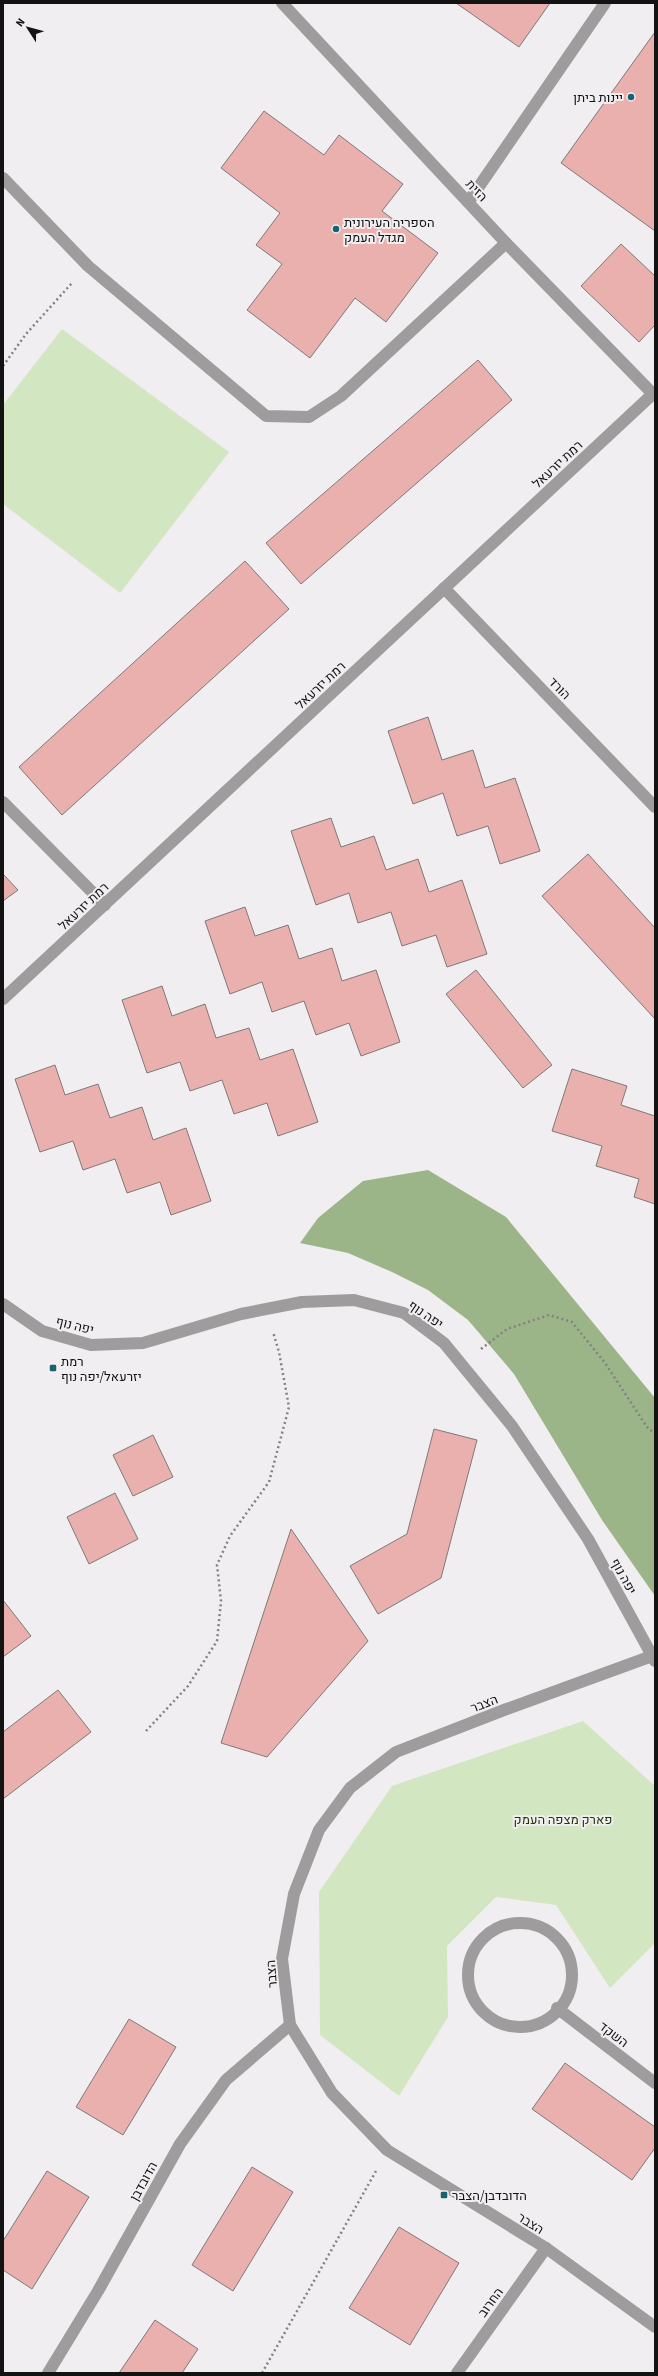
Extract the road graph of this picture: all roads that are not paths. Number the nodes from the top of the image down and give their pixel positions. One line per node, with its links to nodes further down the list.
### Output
1 (282, 3): 4 (street, הזית)
2 (605, 3): 4 (street)
3 (3, 178): 5 (street)
4 (469, 201): 5 (street, הזית)
5 (506, 243): 6 (street, הזית)
6 (654, 393): 7 (street, רמת יזרעאל)
7 (444, 588): 9 (street, הורד); 10 (street, רמת יזרעאל)
8 (3, 802): 10 (street)
9 (655, 807)
10 (105, 905): 11 (street, רמת יזרעאל)
11 (3, 999)
12 (3, 1304): 13 (street, יפה נוף)
13 (653, 1658): 15 (street, הצבר)
14 (557, 2008): 14 (street); 16 (street, השקד)
15 (290, 2025): 17 (street, הצבר); 19 (street, הדובדבן)
16 (655, 2083)
17 (546, 2248): 18 (street, הצבר); 20 (street, החרוב)
18 (655, 2327)
19 (48, 2373)
20 (457, 2373)

